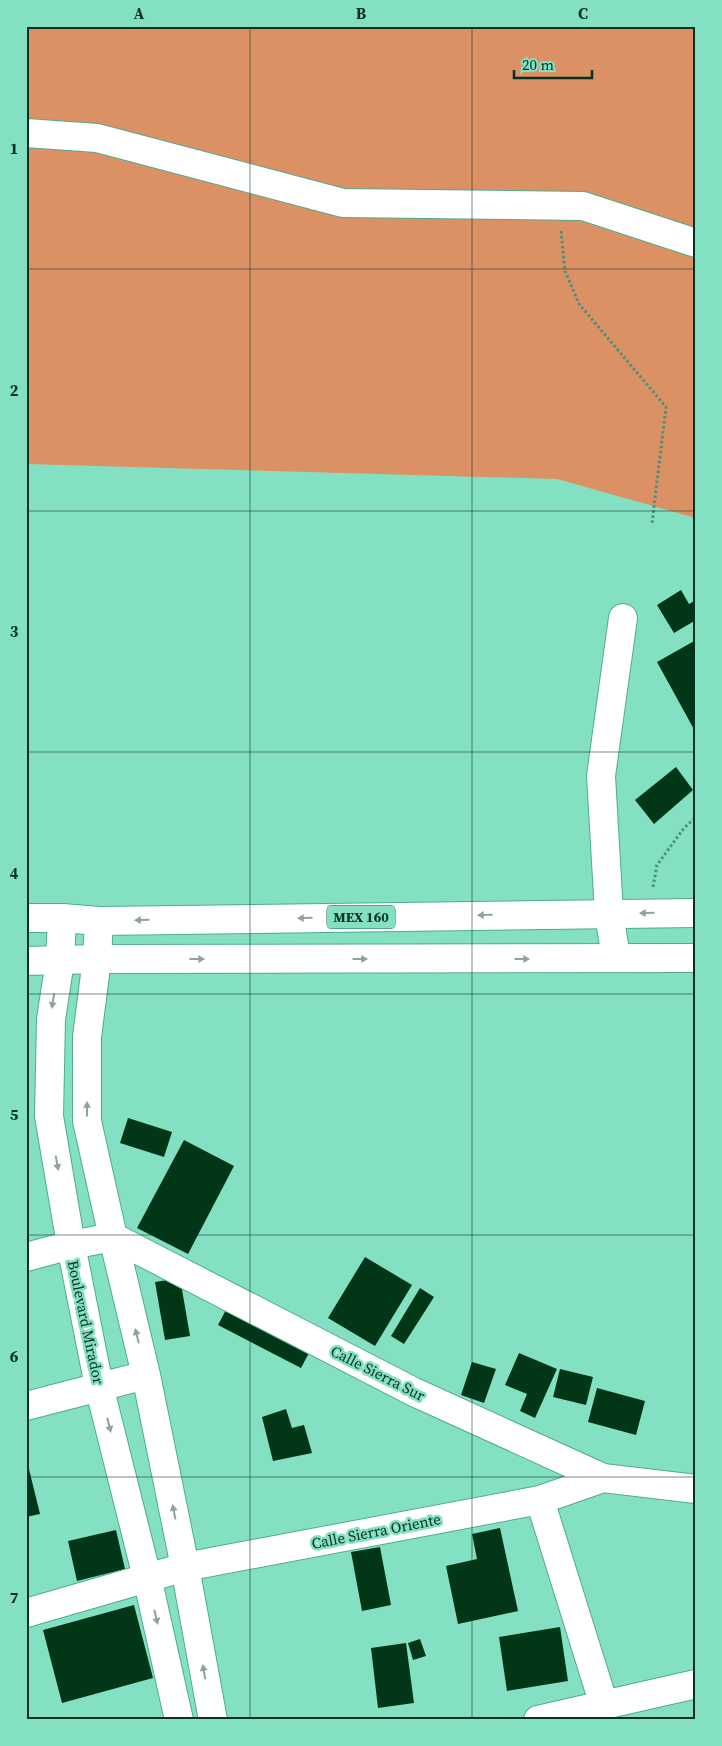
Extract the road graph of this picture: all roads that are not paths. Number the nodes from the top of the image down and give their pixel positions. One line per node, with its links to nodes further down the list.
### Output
1 (26, 133): 2 (street)
2 (696, 243)
3 (623, 618): 4 (street)
4 (609, 913): 5 (street, MEX 160, one-way to 4); 8 (street, MEX 160, one-way to 8); 9 (street)
5 (696, 913)
6 (26, 918): 7 (street, MEX 160)
7 (62, 918): 8 (street, MEX 160); 13 (street, Boulevard Mirador)
8 (99, 921): 11 (street)
9 (616, 958): 10 (street); 11 (street, one-way to 9)
10 (696, 958)
11 (96, 959): 13 (street); 14 (street, one-way to 11)
12 (26, 961): 13 (street)
13 (60, 961): 15 (street, Boulevard Mirador, one-way to 15)
14 (113, 1237): 15 (street); 17 (street, one-way to 14); 20 (street, Calle Sierra Sur)
15 (71, 1245): 16 (street); 18 (street, Boulevard Mirador)
16 (26, 1257)
17 (146, 1374): 18 (street); 23 (street, one-way to 17)
18 (99, 1386): 19 (street); 24 (street, Boulevard Mirador, one-way to 24)
19 (26, 1406)
20 (603, 1478): 21 (street, Calle Sierra Sur); 22 (street, Calle Sierra Oriente)
21 (696, 1488)
22 (540, 1500): 23 (street, Calle Sierra Oriente); 27 (street)
23 (185, 1566): 24 (street, Calle Sierra Oriente); 29 (street, one-way to 23)
24 (146, 1577): 25 (street, Calle Sierra Oriente); 28 (street, Boulevard Mirador, one-way to 28)
25 (26, 1613)
26 (696, 1684): 27 (street)
27 (604, 1705): 30 (street)
28 (179, 1720)
29 (213, 1720)
30 (538, 1720)

